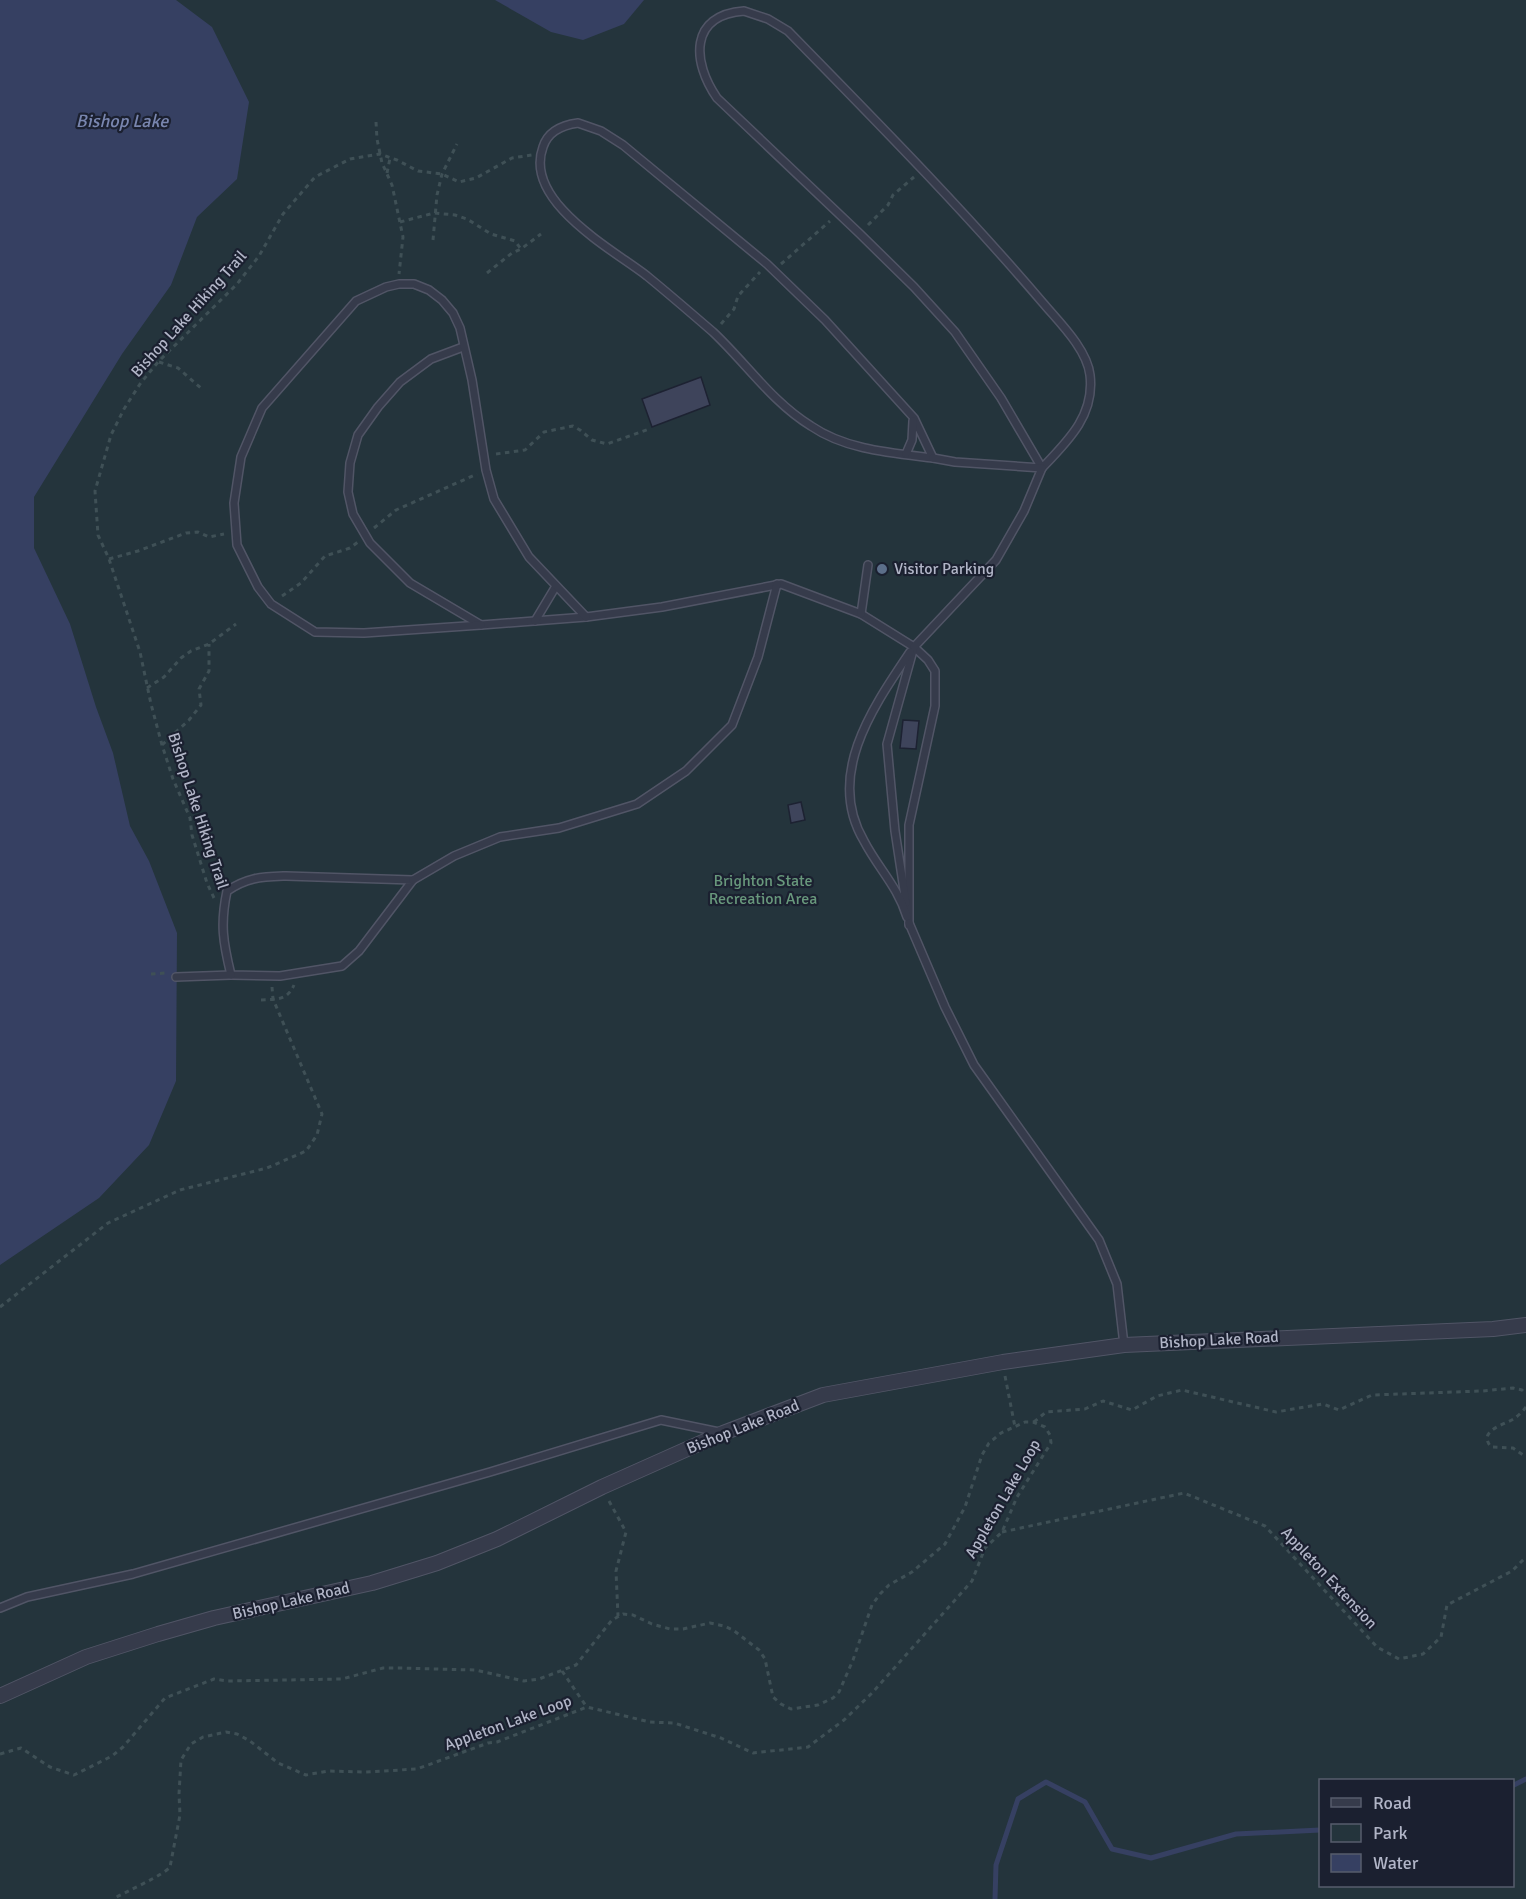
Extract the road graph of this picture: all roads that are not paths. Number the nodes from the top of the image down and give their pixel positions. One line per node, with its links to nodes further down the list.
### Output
1 (463, 347): 8 (lane); 12 (lane); 12 (lane)
2 (914, 418): 3 (lane); 3 (lane); 4 (lane)
3 (906, 454): 4 (lane)
4 (933, 458): 5 (lane)
5 (1042, 468): 5 (lane); 13 (lane)
6 (868, 565): 9 (lane)
7 (777, 584): 9 (lane); 10 (lane); 14 (lane)
8 (556, 586): 10 (lane); 11 (lane)
9 (861, 614): 13 (lane)
10 (586, 617): 11 (lane)
11 (535, 621): 12 (lane)
12 (481, 625)
13 (914, 647): 15 (lane); 15 (lane); 15 (lane)
14 (413, 880): 16 (lane); 16 (lane)
15 (909, 925): 19 (lane)
16 (231, 975): 17 (lane)
17 (176, 977)
18 (1526, 1325): 19 (street, Bishop Lake Road)
19 (1124, 1345): 20 (street, Bishop Lake Road)
20 (723, 1433): 21 (lane); 22 (street, Bishop Lake Road)
21 (0, 1608)
22 (0, 1696)

